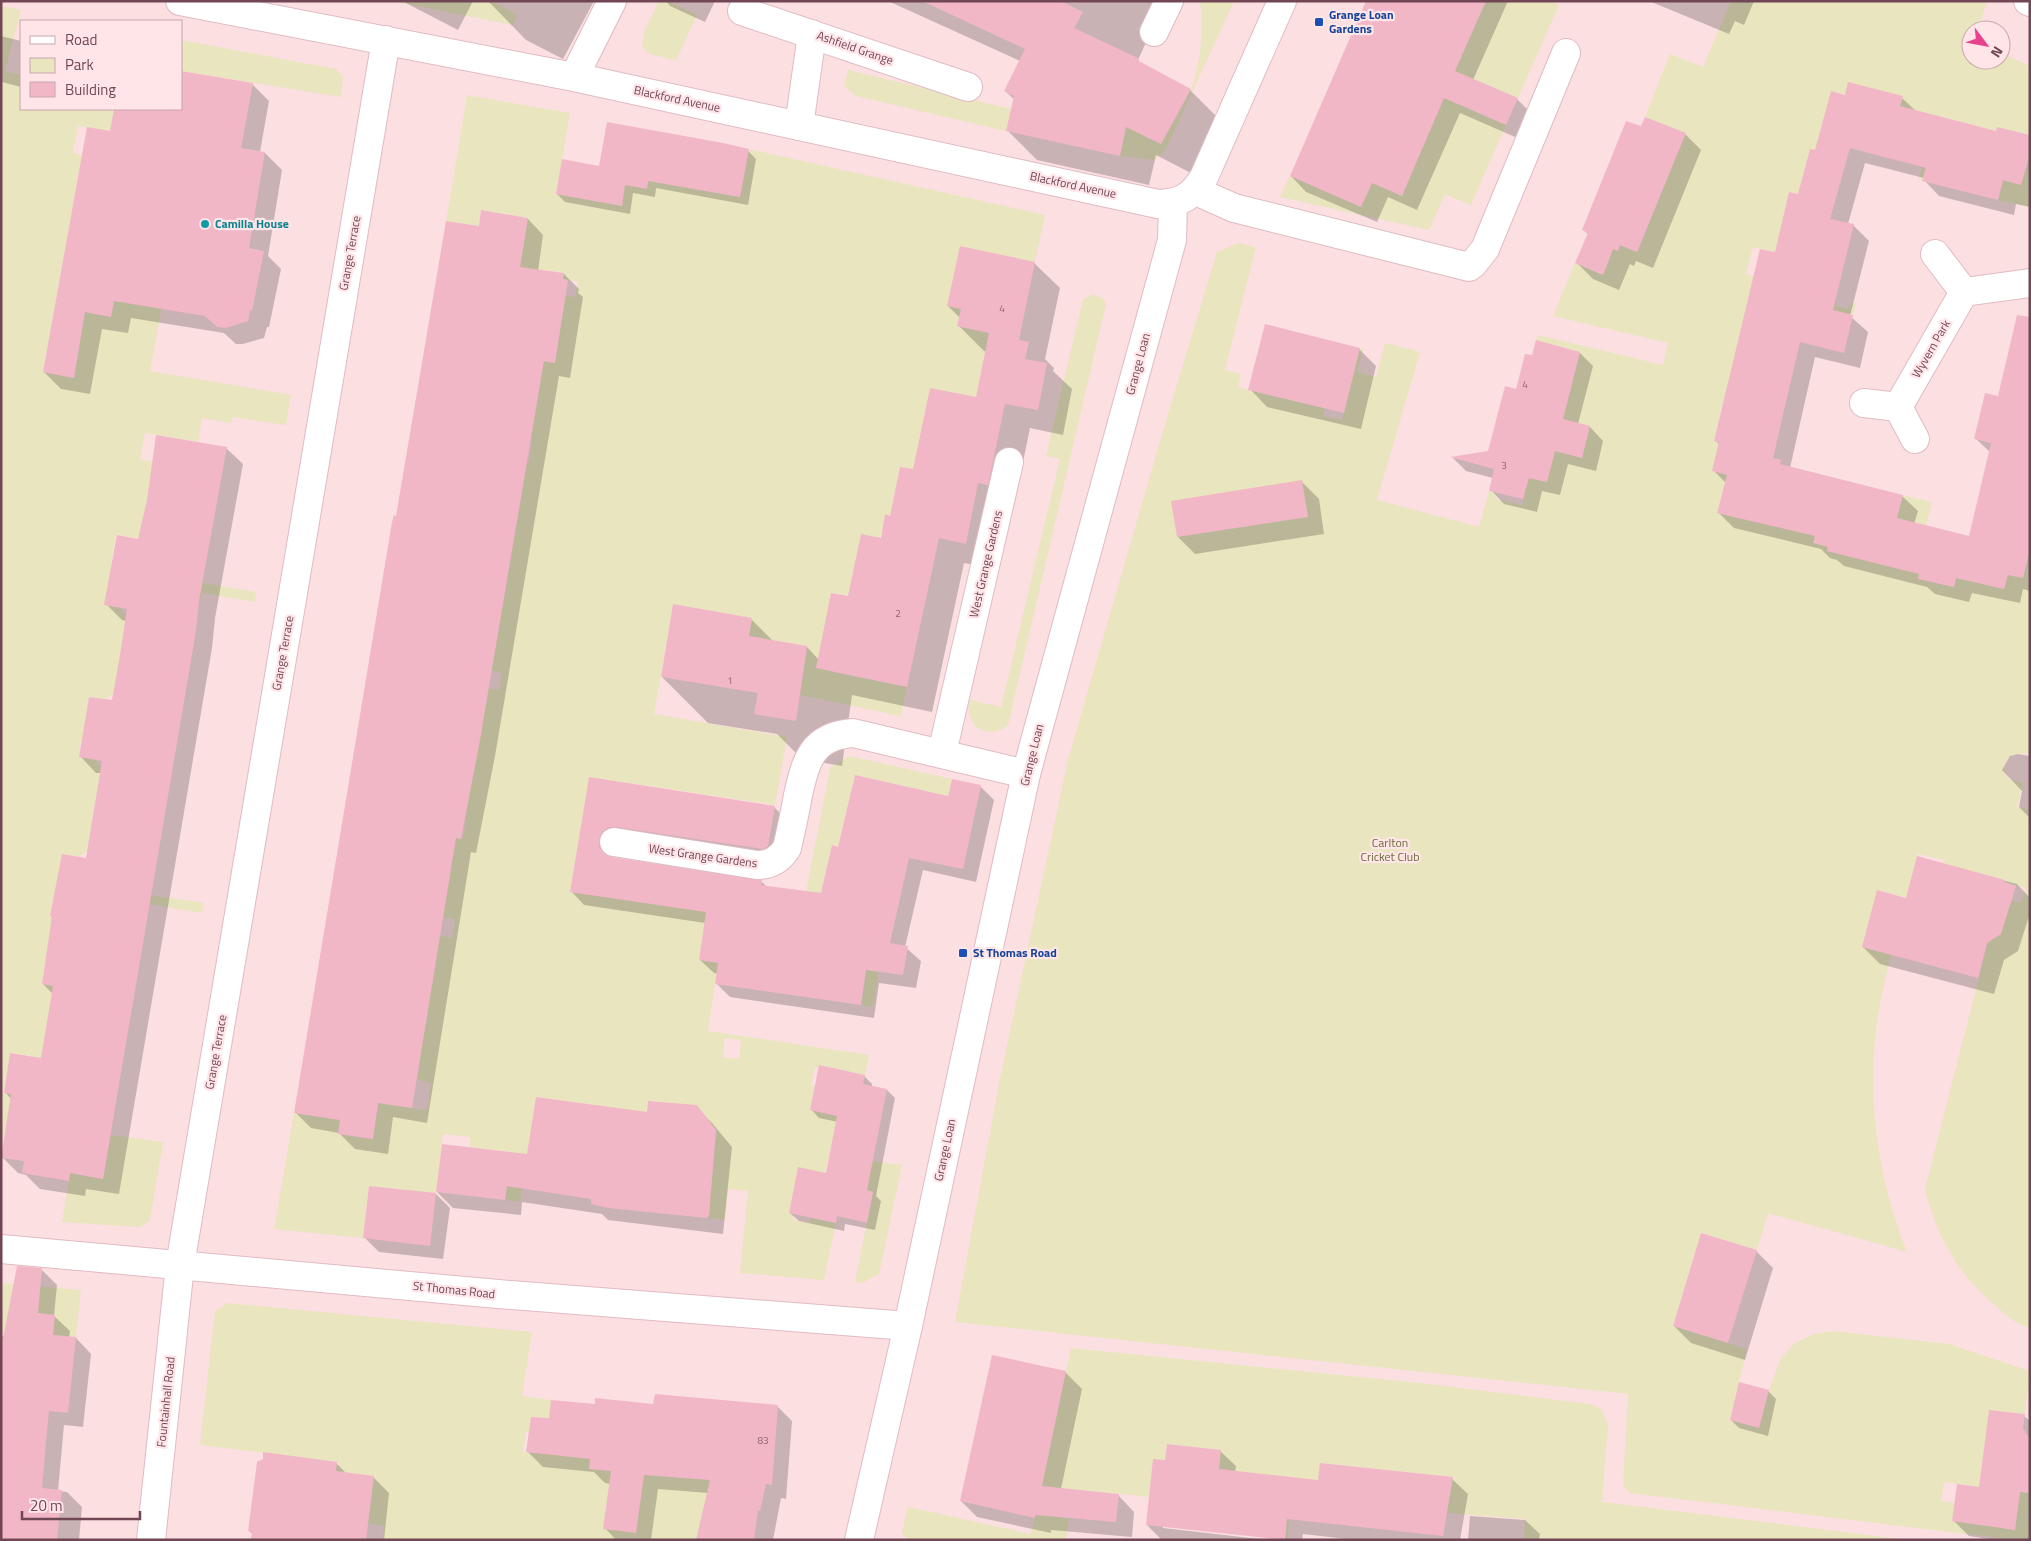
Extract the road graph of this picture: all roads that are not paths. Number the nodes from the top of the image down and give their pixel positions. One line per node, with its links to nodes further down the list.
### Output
1 (180, 1): 8 (street, Blackford Avenue)
2 (612, 1): 10 (street)
3 (1169, 1): 6 (street)
4 (1282, 1): 13 (street, Grange Loan)
5 (742, 11): 7 (street, Ashfield Grange)
6 (1154, 32)
7 (812, 34): 11 (street, Ashfield Grange); 12 (street)
8 (386, 40): 10 (street, Blackford Avenue); 25 (street, Grange Terrace)
9 (1566, 53): 13 (street)
10 (574, 76): 12 (street, Blackford Avenue)
11 (968, 87)
12 (799, 126): 13 (street, Blackford Avenue)
13 (1184, 197): 22 (street, Grange Loan)
14 (1935, 254): 16 (street)
15 (2030, 283): 16 (street)
16 (1964, 292): 18 (street, Wyvern Park)
17 (1864, 403): 18 (street)
18 (1898, 407): 19 (street)
19 (1915, 439)
20 (1009, 462): 21 (street, West Grange Gardens)
21 (942, 753): 22 (street, West Grange Gardens); 23 (street, West Grange Gardens)
22 (1026, 774): 26 (street, Grange Loan)
23 (614, 842)
24 (1, 1249): 25 (street, St Thomas Road)
25 (180, 1265): 26 (street, St Thomas Road); 27 (street, Fountainhall Road)
26 (908, 1326): 28 (street, Grange Loan)
27 (151, 1540)
28 (859, 1540)

